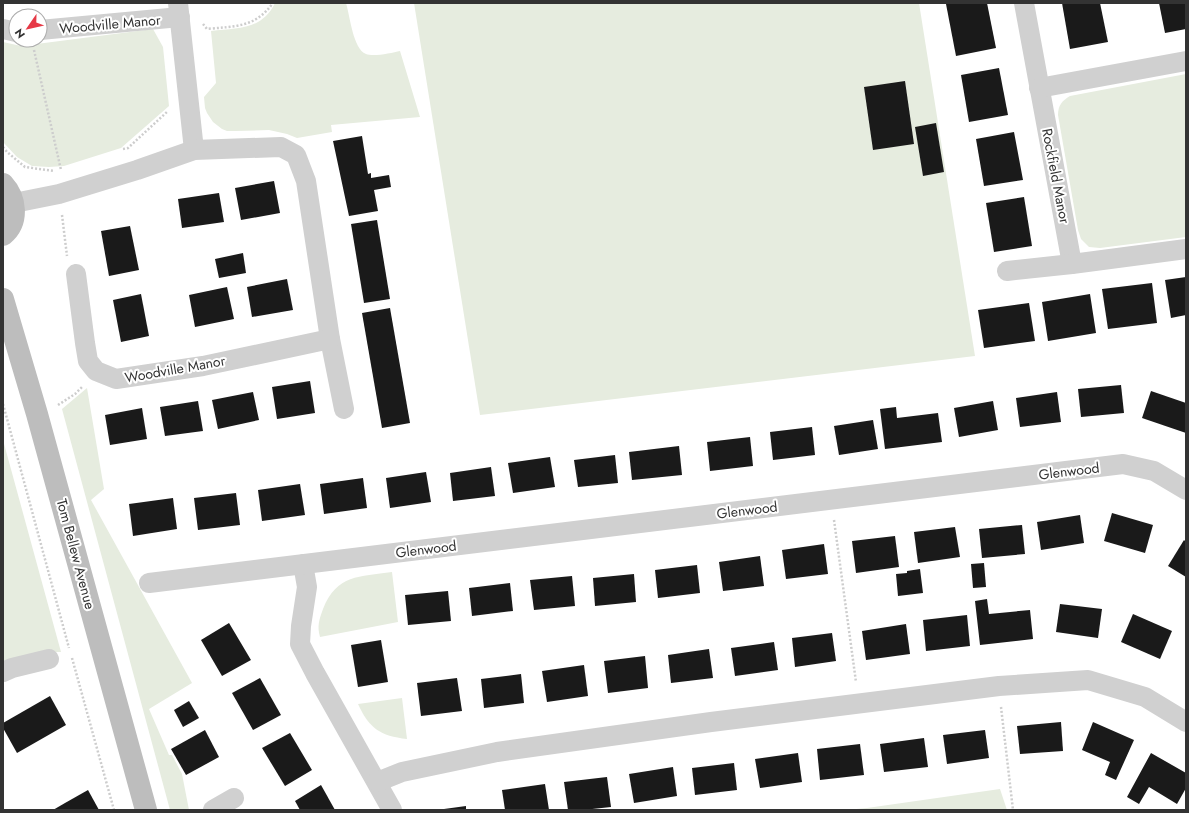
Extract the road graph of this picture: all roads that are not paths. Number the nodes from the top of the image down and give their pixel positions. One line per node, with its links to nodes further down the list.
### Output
1 (1024, 3): 5 (street, Rockfield Manor)
2 (179, 10): 3 (street, Woodville Manor); 6 (street, Woodville Manor)
3 (48, 37)
4 (1186, 61): 5 (street)
5 (1039, 88): 11 (street, Rockfield Manor)
6 (194, 150): 8 (street); 15 (street)
7 (3, 184): 8 (street)
8 (14, 203): 9 (street)
9 (3, 235)
10 (1186, 249): 11 (street)
11 (1072, 264): 12 (street)
12 (1007, 271)
13 (76, 274): 15 (street, Woodville Manor)
14 (3, 299): 25 (street, Tom Bellew Avenue)
15 (330, 339): 16 (street)
16 (344, 409)
17 (1186, 490): 18 (street, Glenwood)
18 (303, 564): 19 (street, Glenwood); 23 (street)
19 (149, 583)
20 (49, 658): 21 (street)
21 (3, 672)
22 (1186, 722): 23 (street)
23 (377, 782): 27 (street)
24 (234, 798): 26 (street)
25 (146, 810)
26 (213, 810)
27 (392, 810)

